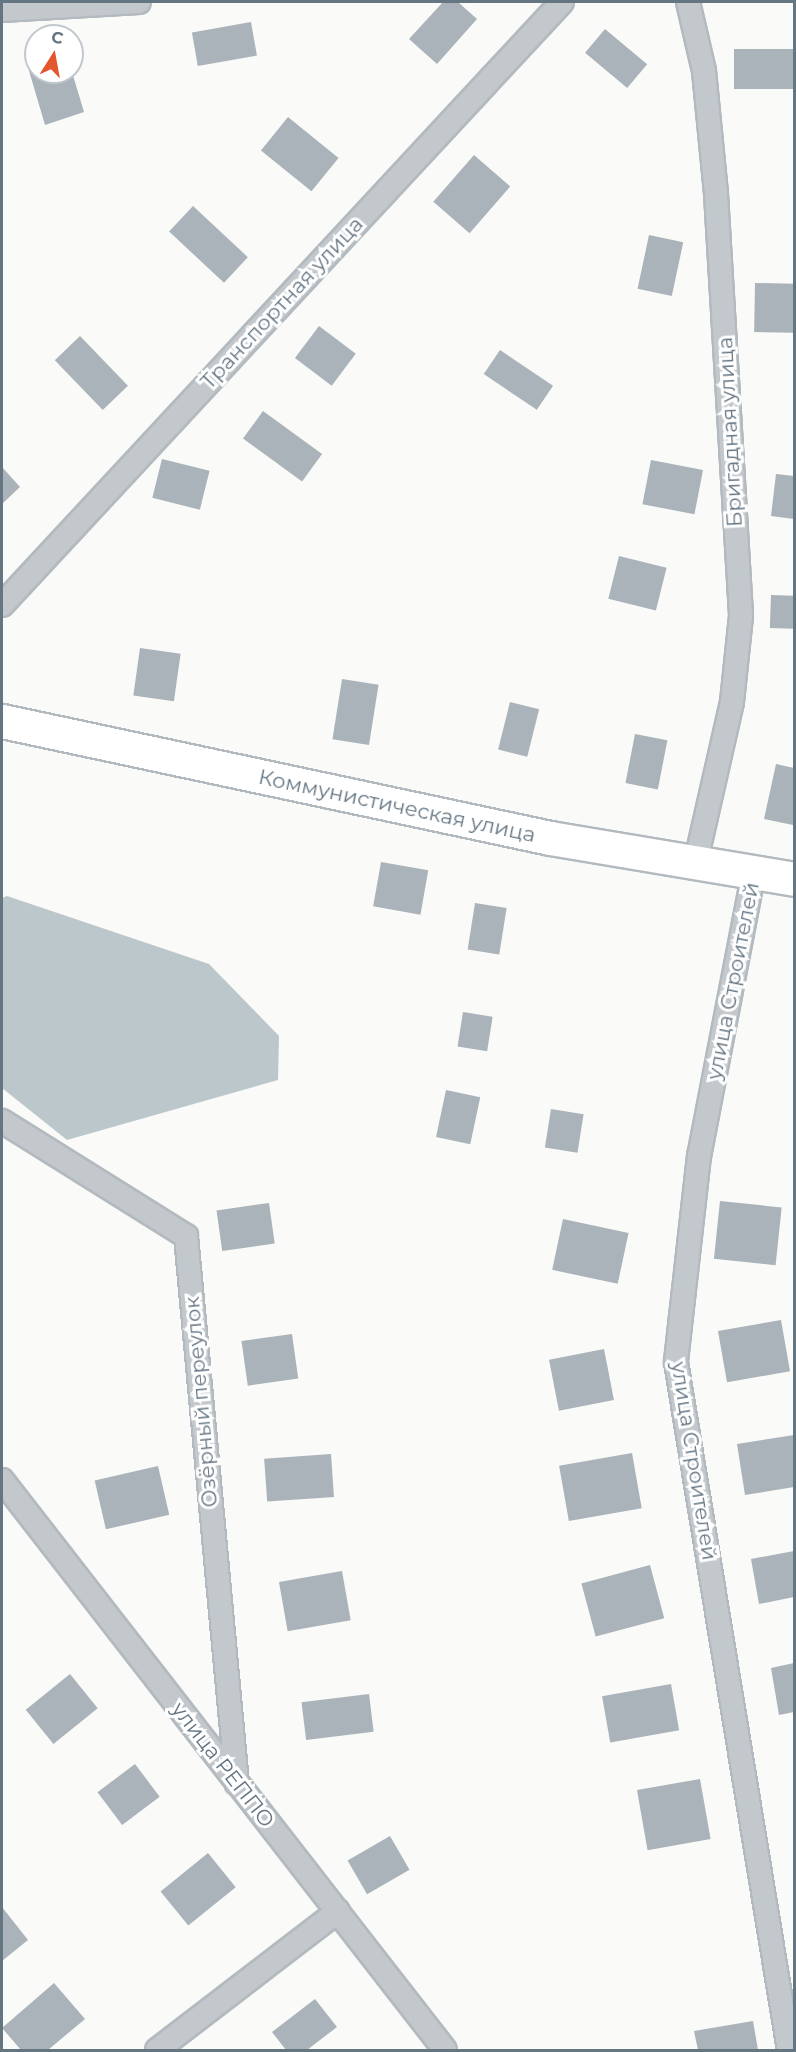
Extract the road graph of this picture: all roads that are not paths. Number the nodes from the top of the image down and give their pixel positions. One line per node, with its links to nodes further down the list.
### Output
1 (139, 2): 4 (street)
2 (562, 2): 5 (street, Транспортная улица)
3 (688, 2): 7 (street, Бригадная улица)
4 (2, 10)
5 (2, 605)
6 (2, 721): 7 (street, Коммунистическая улица)
7 (696, 861): 8 (street, Коммунистическая улица)
8 (754, 871): 9 (street, Коммунистическая улица); 16 (street, улица Строителей)
9 (795, 879)
10 (2, 1121): 12 (street, Озёрный переулок)
11 (2, 1480): 12 (street, улица РЕППО)
12 (237, 1784): 13 (street, улица РЕППО)
13 (338, 1911): 14 (street); 15 (street, улица РЕППО)
14 (157, 2050)
15 (445, 2050)
16 (789, 2050)

